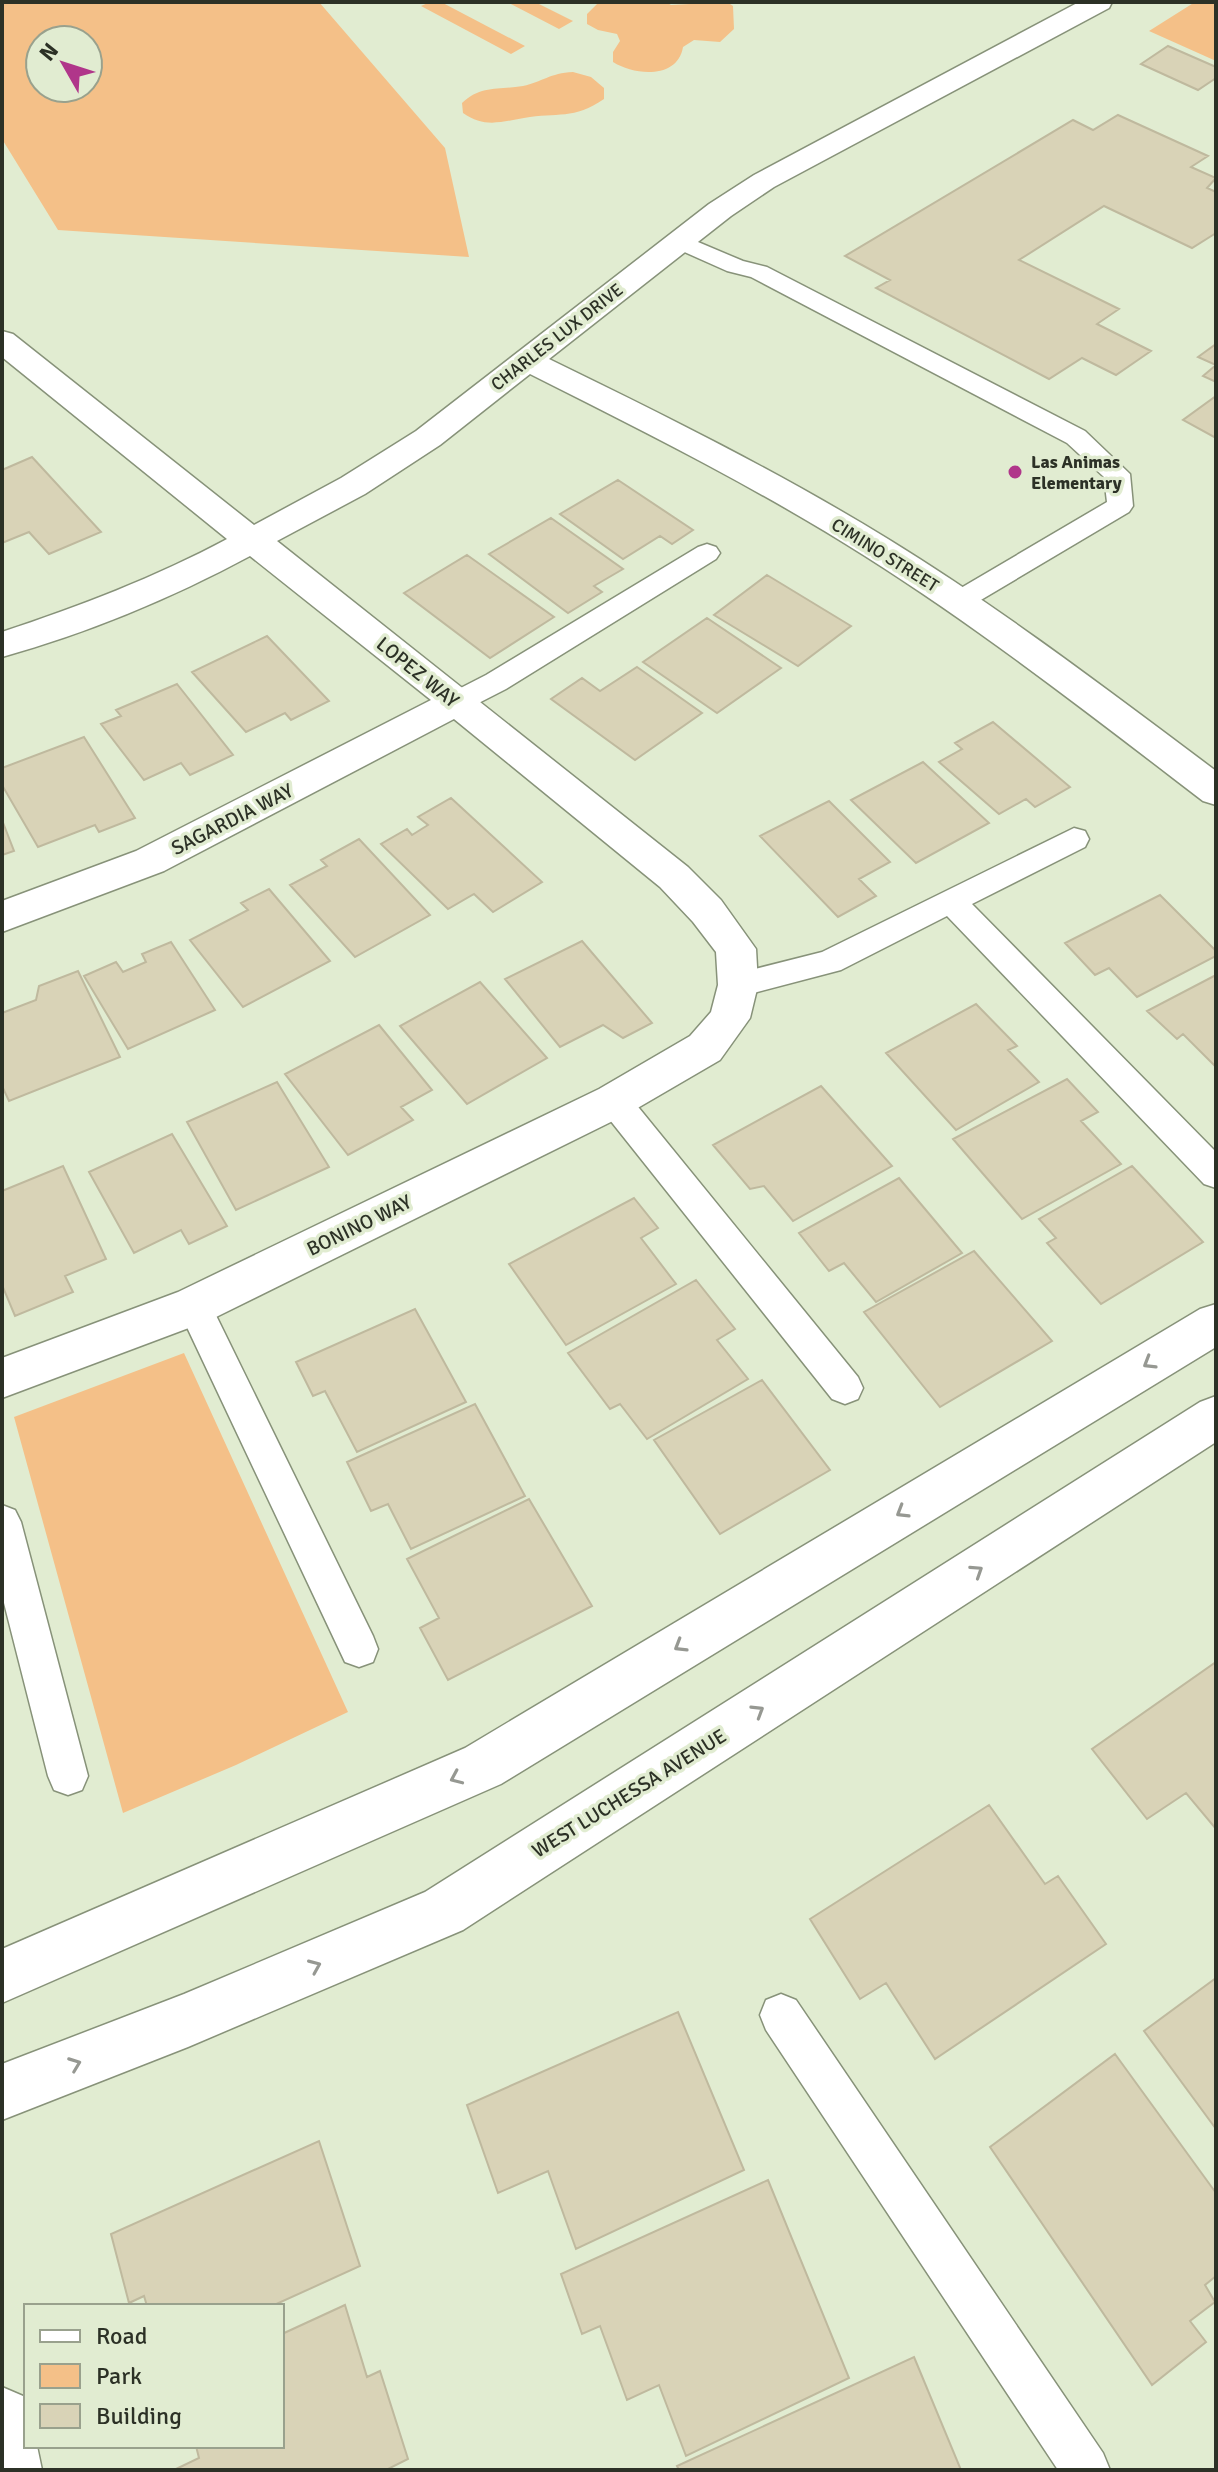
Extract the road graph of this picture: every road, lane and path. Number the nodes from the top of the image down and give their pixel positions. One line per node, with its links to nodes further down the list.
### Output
1 (1099, 2): 2 (street, CHARLES LUX DRIVE)
2 (679, 241): 4 (street, CHARLES LUX DRIVE); 7 (lane)
3 (2, 341): 5 (street, LOPEZ WAY)
4 (528, 361): 5 (street, CHARLES LUX DRIVE); 7 (street, CIMINO STREET)
5 (253, 541): 8 (street, CHARLES LUX DRIVE); 9 (street, LOPEZ WAY)
6 (707, 553): 9 (lane)
7 (959, 601): 10 (street, CIMINO STREET)
8 (2, 645)
9 (455, 703): 13 (street, SAGARDIA WAY); 14 (street, LOPEZ WAY)
10 (1216, 791)
11 (1074, 839): 12 (lane)
12 (951, 901): 14 (lane); 17 (lane)
13 (2, 917)
14 (738, 985): 15 (street, LOPEZ WAY)
15 (705, 1048): 16 (street, BONINO WAY)
16 (614, 1101): 18 (street, BONINO WAY); 21 (lane)
17 (1216, 1174)
18 (194, 1306): 20 (street, BONINO WAY); 24 (lane)
19 (1216, 1323): 26 (street, one-way to 26)
20 (2, 1378)
21 (845, 1388)
22 (1216, 1417): 28 (street, WEST LUCHESSA AVENUE, one-way to 22)
23 (2, 1522): 25 (lane)
24 (359, 1649)
25 (68, 1776)
26 (2, 1976)
27 (781, 2015): 31 (lane)
28 (2, 2092)
29 (2, 2417): 30 (street)
30 (11, 2470)
31 (1086, 2470)

